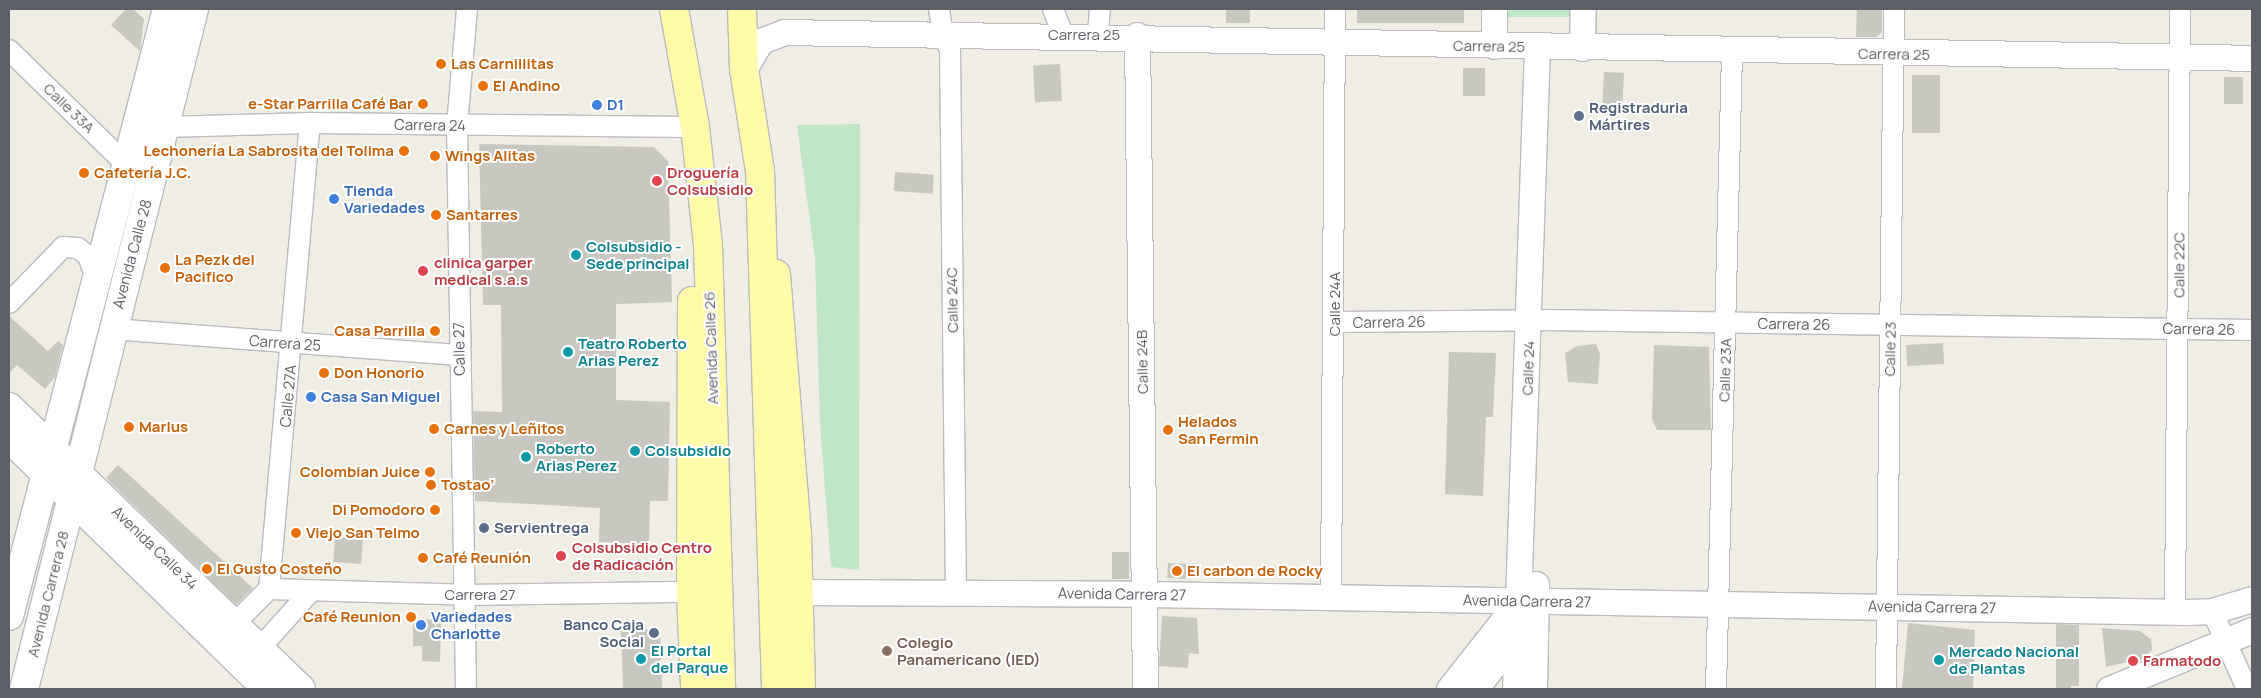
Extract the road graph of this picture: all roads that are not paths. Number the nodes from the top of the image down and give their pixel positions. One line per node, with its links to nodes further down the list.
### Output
1 (167, 9): 32 (main road, Avenida Calle 28)
2 (194, 9): 31 (main road, Avenida Calle 28)
3 (467, 9): 29 (street, Calle 27)
4 (674, 9): 30 (main road, Avenida Calle 26)
5 (742, 9): 27 (main road)
6 (939, 9): 14 (street, Calle 24C)
7 (1053, 9): 15 (street)
8 (1100, 9): 17 (street)
9 (1334, 9): 18 (street, Calle 24A)
10 (1494, 9): 19 (street)
11 (1583, 9): 21 (street)
12 (1894, 9): 24 (street, Calle 23)
13 (2180, 9): 25 (street, Calle 22C)
14 (943, 34): 15 (street, Carrera 25); 27 (street, Carrera 25); 53 (street, Calle 24C)
15 (1063, 35): 17 (street, Carrera 25)
16 (1137, 35): 17 (street, Carrera 25); 18 (street, Carrera 25); 54 (street, Calle 24B)
17 (1098, 36)
18 (1334, 43): 19 (street, Carrera 25); 37 (street, Calle 24A)
19 (1494, 46): 20 (street, Carrera 25)
20 (1546, 47): 21 (street, Carrera 25); 36 (street, Calle 24)
21 (1582, 48): 23 (street, Carrera 25)
22 (9, 50): 32 (street, Calle 33A)
23 (1732, 51): 24 (street, Carrera 25); 38 (street, Calle 23A)
24 (1894, 54): 25 (street, Carrera 25); 39 (street, Calle 23)
25 (2180, 57): 26 (street, Carrera 25); 41 (street, Calle 22C)
26 (2252, 58)
27 (744, 69): 33 (main road)
28 (310, 123): 29 (street, Carrera 24); 31 (street, Carrera 24); 43 (street, Calle 27A)
29 (457, 126): 30 (street, Carrera 24); 44 (street, Calle 27)
30 (695, 127): 51 (main road); 74 (main road, Avenida Calle 26)
31 (164, 128): 40 (main road, Avenida Calle 28)
32 (129, 167): 34 (main road, Avenida Calle 28)
33 (760, 171): 52 (main road); 75 (main road)
34 (98, 285): 35 (street); 47 (main road, Avenida Calle 28)
35 (9, 303)
36 (1538, 321): 37 (street, Carrera 26); 38 (street, Carrera 26); 58 (street, Calle 24)
37 (1335, 322): 56 (street, Calle 24A)
38 (1726, 323): 39 (street, Carrera 26); 59 (street, Calle 23A)
39 (1890, 325): 41 (street, Carrera 26); 60 (street, Calle 23)
40 (112, 329): 43 (street, Carrera 25); 48 (main road, Avenida Calle 28)
41 (2178, 329): 42 (street, Carrera 26); 62 (street, Calle 22C)
42 (2252, 330)
43 (293, 344): 44 (street, Carrera 25); 49 (street, Calle 27A)
44 (458, 355): 55 (street, Calle 27)
45 (9, 407): 47 (main road, Avenida Calle 34)
46 (9, 438): 47 (main road, Avenida Calle 34)
47 (51, 464): 48 (main road, Avenida Calle 34); 63 (main road, Avenida Carrera 28)
48 (74, 486): 64 (main road, Avenida Calle 34); 69 (main road, Avenida Carrera 28); 70 (main road, Avenida Calle 34)
49 (269, 590): 50 (street, Carrera 27); 64 (street)
50 (311, 591): 55 (street, Carrera 27); 68 (street)
51 (691, 592): 55 (street, Carrera 27); 73 (main road)
52 (799, 592): 53 (street, Avenida Carrera 27); 76 (main road)
53 (956, 592): 54 (street, Avenida Carrera 27)
54 (1146, 594): 56 (street, Avenida Carrera 27); 77 (street, Calle 24B)
55 (466, 595): 72 (street, Calle 27)
56 (1331, 599): 58 (street, Avenida Carrera 27)
57 (2252, 599): 61 (street, Avenida Carrera 27)
58 (1530, 605): 59 (street, Avenida Carrera 27); 66 (street, Calle 24); 78 (street); 81 (street, Calle 24)
59 (1718, 605): 60 (street, Avenida Carrera 27); 82 (street, Calle 23A)
60 (1887, 606): 62 (street, Avenida Carrera 27); 83 (street, Calle 23)
61 (2212, 611): 62 (street, Avenida Carrera 27); 67 (street)
62 (2175, 612)
63 (9, 616)
64 (234, 624): 68 (main road, Avenida Calle 34)
65 (2252, 630): 67 (street)
66 (1517, 637): 79 (street); 80 (street, Calle 24)
67 (2226, 641): 84 (street); 85 (street)
68 (259, 649): 71 (main road, Avenida Calle 34)
69 (24, 689)
70 (267, 689)
71 (301, 689)
72 (466, 689)
73 (696, 689)
74 (721, 689)
75 (776, 689)
76 (801, 689)
77 (1146, 689)
78 (1449, 689)
79 (1475, 689)
80 (1516, 689)
81 (1534, 689)
82 (1716, 689)
83 (1886, 689)
84 (2109, 689)
85 (2248, 689)

